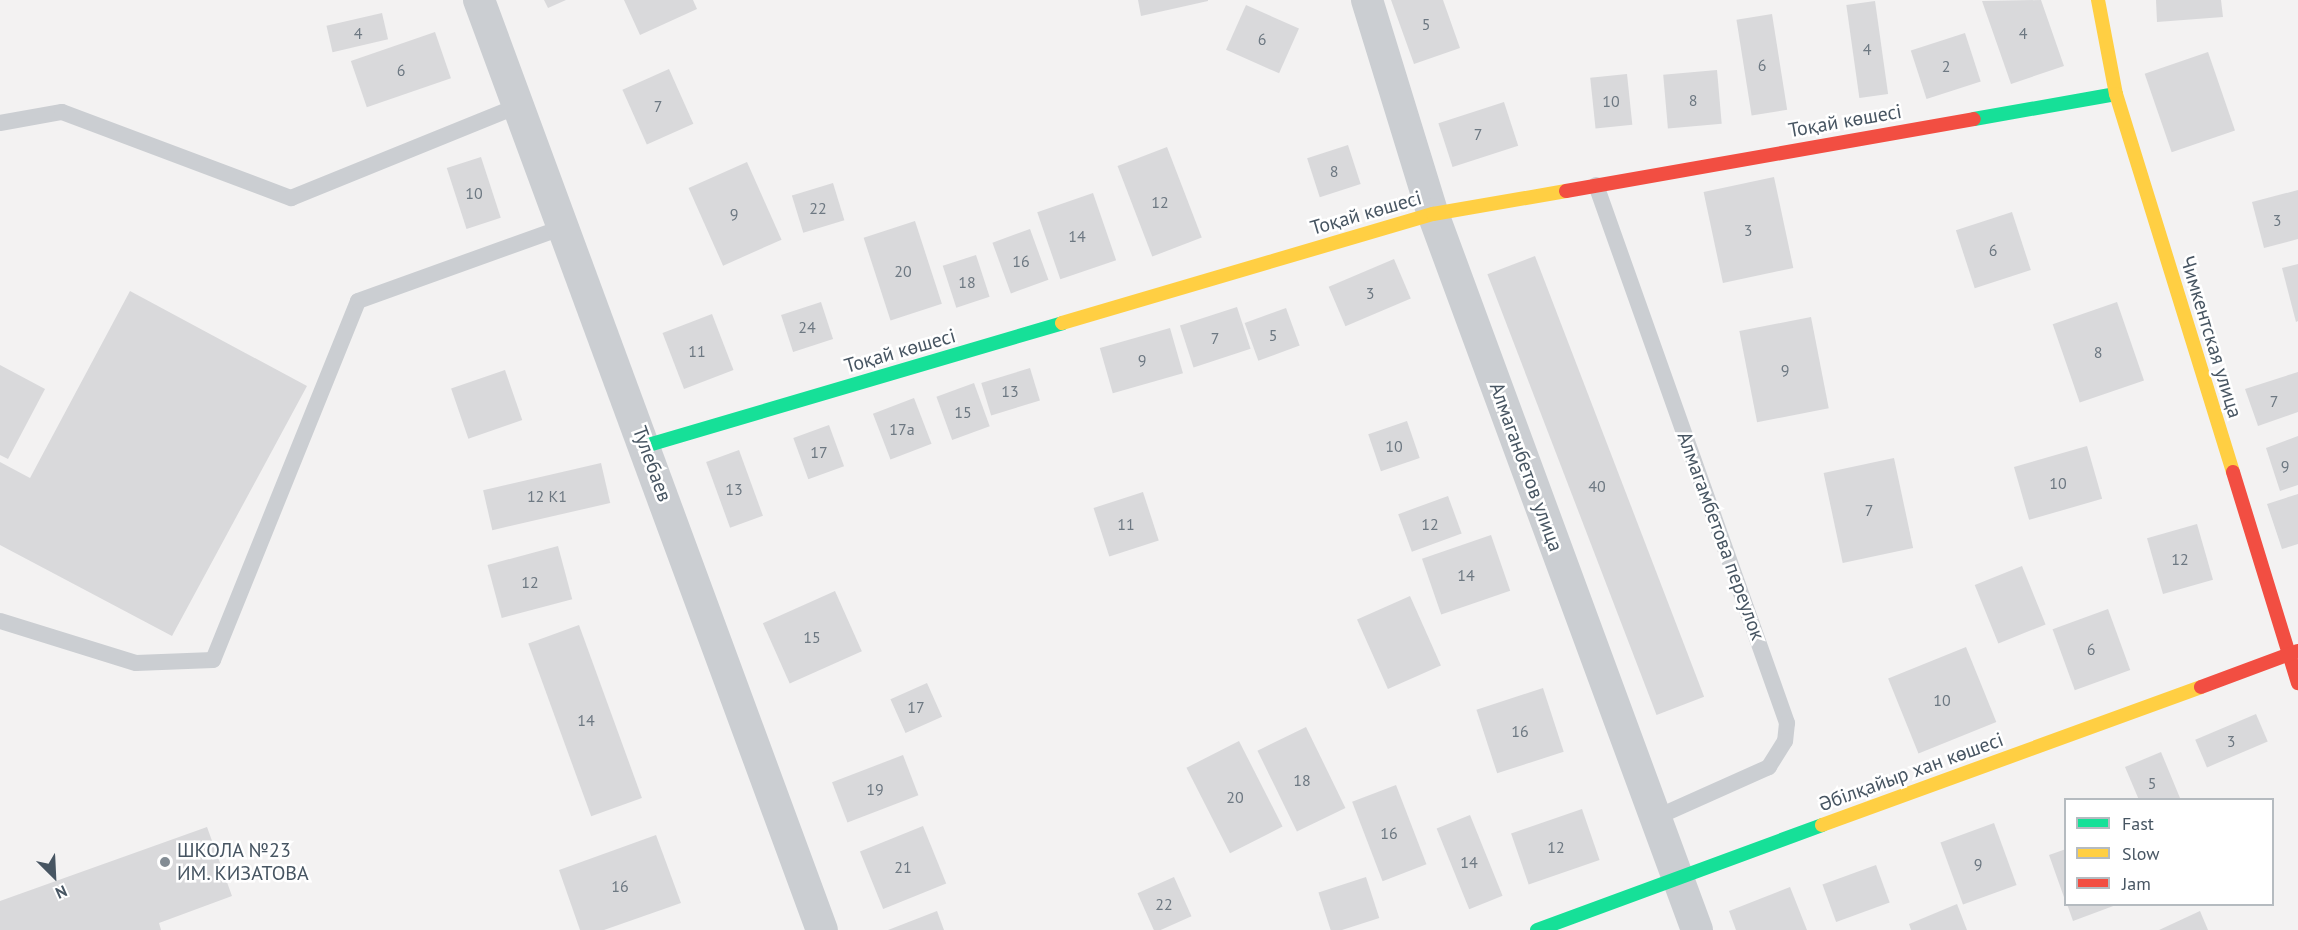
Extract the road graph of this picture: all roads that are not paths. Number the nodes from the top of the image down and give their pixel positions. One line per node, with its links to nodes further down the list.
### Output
1 (479, 0): 5 (street, Тулебаев)
2 (1367, 0): 8 (street, Алмаганбетов улица)
3 (2098, 0): 4 (street, Чимкентская улица)
4 (2116, 94): 7 (street, Тоқай көшесі); 12 (street, Чимкентская улица)
5 (518, 106): 6 (lane); 9 (street, Тулебаев)
6 (0, 123)
7 (1596, 185): 8 (street, Тоқай көшесі); 14 (lane, Алмагамбетова переулок)
8 (1432, 214): 10 (street, Тоқай көшесі); 14 (street, Алмаганбетов улица)
9 (563, 227): 10 (street, Тулебаев); 11 (lane)
10 (645, 446): 16 (street, Тулебаев)
11 (0, 621)
12 (2293, 653): 13 (street, Чимкентская улица); 15 (street, Әбілқайыр хан көшесі)
13 (2298, 683)
14 (1655, 818): 15 (street, Алмаганбетов улица)
15 (1678, 878): 17 (street, Әбілқайыр хан көшесі); 18 (street, Алмаганбетов улица)
16 (822, 930)
17 (1537, 930)
18 (1698, 930)

